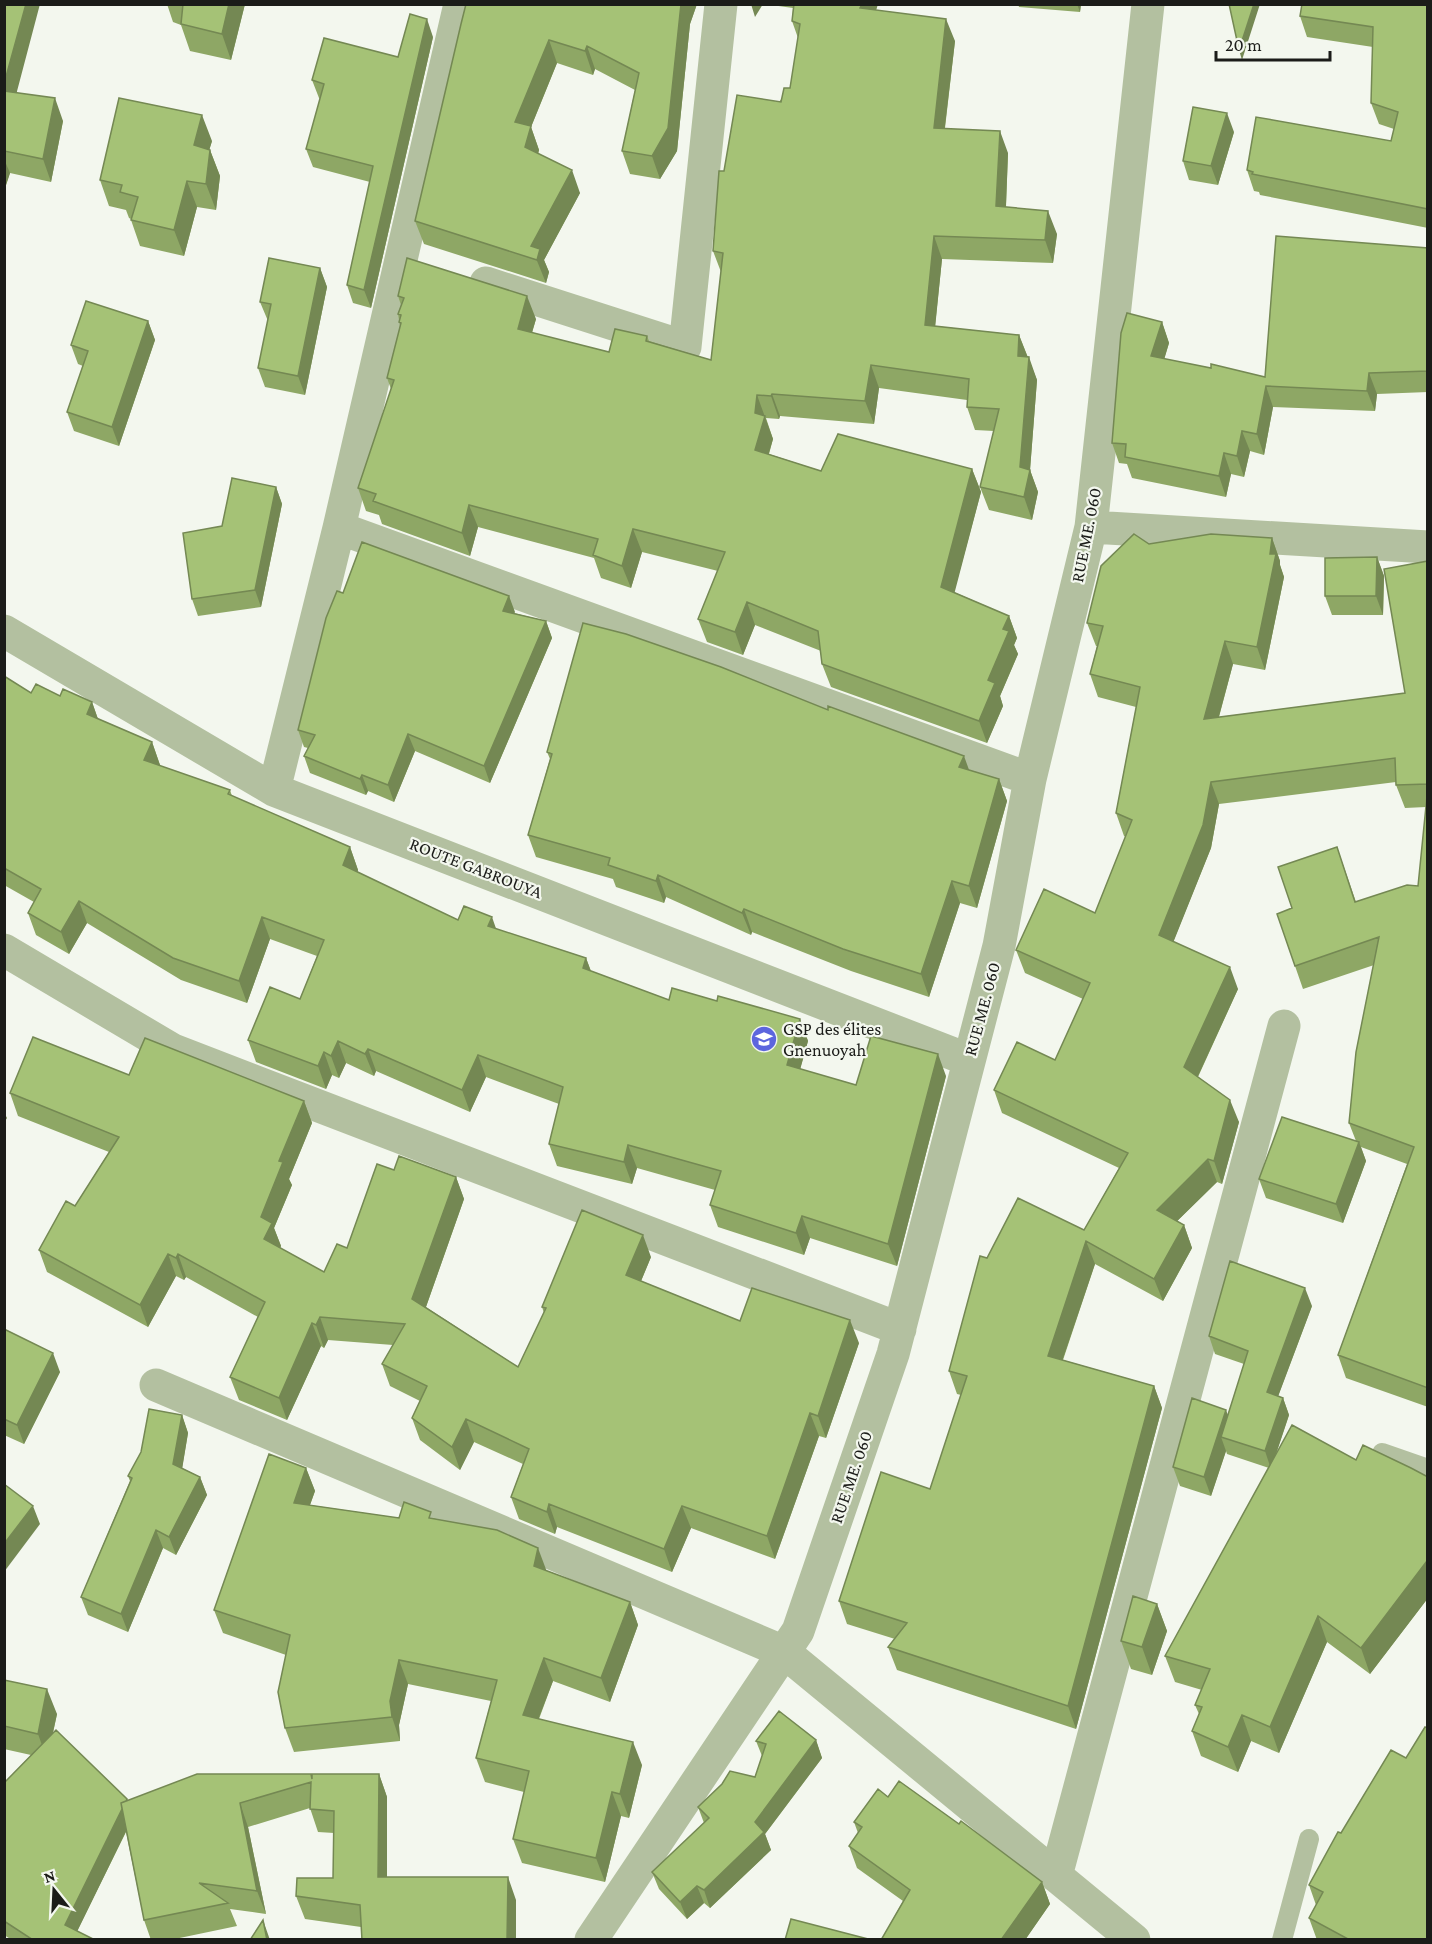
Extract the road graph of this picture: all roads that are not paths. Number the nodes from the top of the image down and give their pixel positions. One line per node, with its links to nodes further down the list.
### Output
1 (721, 4): 4 (street)
2 (1148, 4): 5 (street, RUE ME. 060)
3 (453, 8): 4 (street)
4 (400, 256): 6 (street)
5 (1091, 527): 7 (street); 9 (street, RUE ME. 060)
6 (339, 528): 9 (street); 10 (street)
7 (1428, 547)
8 (4, 631): 10 (street, ROUTE GABROUYA)
9 (1030, 779): 13 (street, RUE ME. 060)
10 (274, 790): 13 (street, ROUTE GABROUYA)
11 (4, 950): 14 (street)
12 (1284, 1026): 20 (street)
13 (969, 1060): 14 (street, RUE ME. 060)
14 (900, 1329): 18 (street, RUE ME. 060)
15 (156, 1385): 18 (street)
16 (1382, 1453): 17 (lane)
17 (1428, 1469)
18 (784, 1652): 20 (street); 21 (street, RUE ME. 060)
19 (1309, 1839): 23 (lane)
20 (1056, 1876): 22 (street)
21 (591, 1940)
22 (1134, 1940)
23 (1282, 1940)

